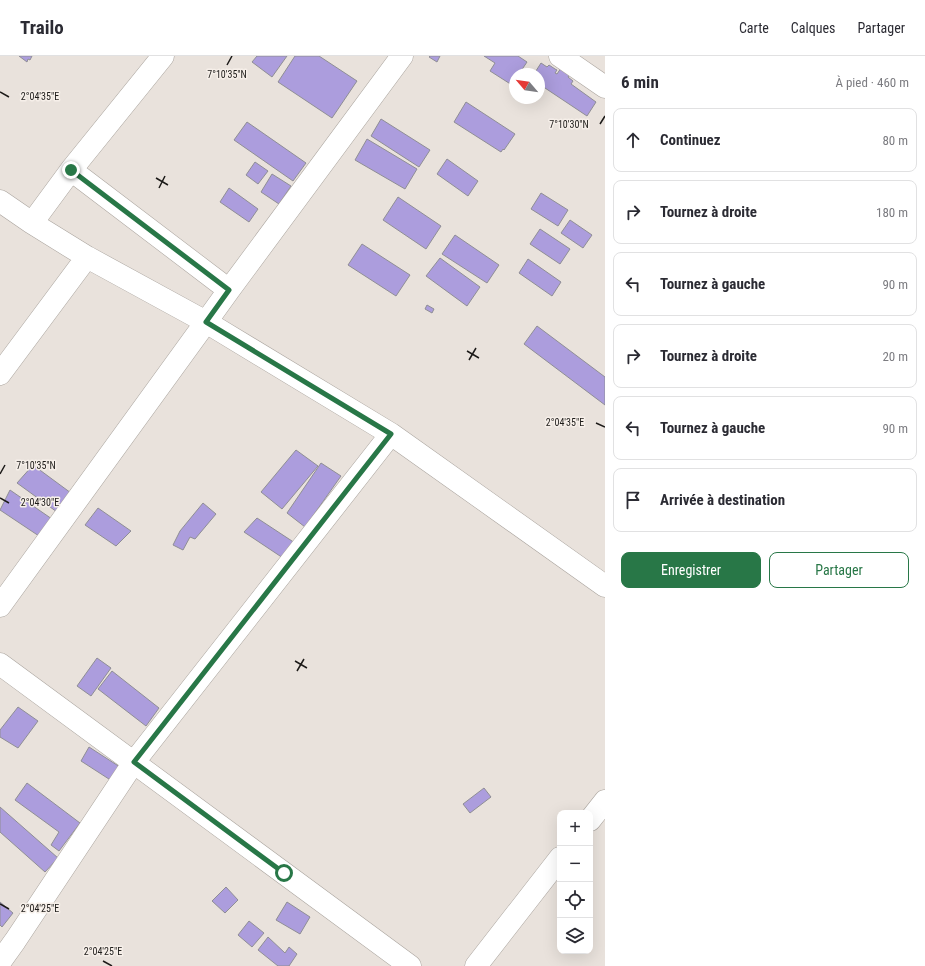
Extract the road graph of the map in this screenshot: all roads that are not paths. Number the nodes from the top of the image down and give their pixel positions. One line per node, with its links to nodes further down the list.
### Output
1 (164, 56): 5 (street)
2 (402, 56): 9 (street)
3 (560, 56): 4 (street)
4 (605, 87)
5 (71, 170): 7 (street); 9 (street)
6 (0, 201): 7 (street)
7 (32, 223): 8 (street)
8 (87, 257): 10 (street); 11 (street)
9 (229, 290): 10 (street)
10 (206, 322): 12 (street); 14 (street)
11 (0, 374)
12 (391, 434): 13 (street); 16 (street)
13 (605, 586)
14 (0, 606)
15 (0, 664): 16 (street)
16 (134, 762): 20 (street); 21 (street)
17 (605, 801): 18 (street)
18 (593, 816)
19 (557, 862): 22 (street)
20 (0, 962)
21 (410, 966)
22 (476, 966)

